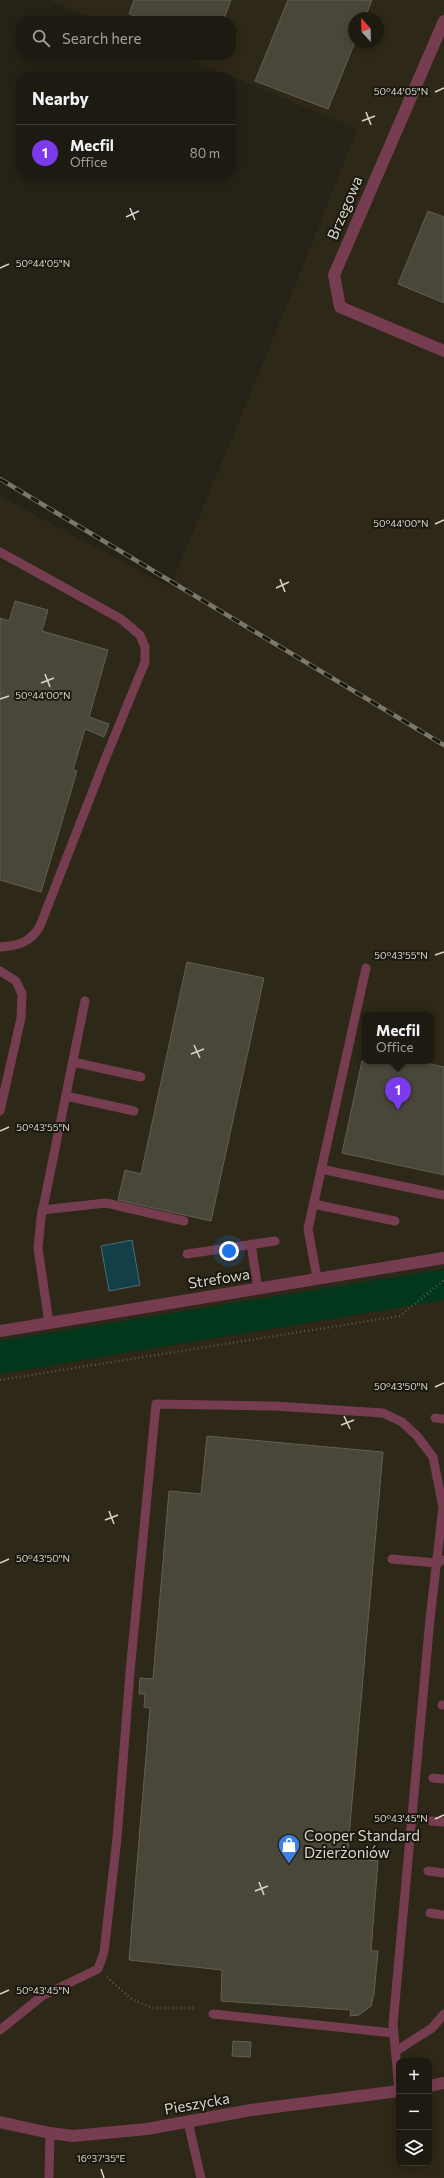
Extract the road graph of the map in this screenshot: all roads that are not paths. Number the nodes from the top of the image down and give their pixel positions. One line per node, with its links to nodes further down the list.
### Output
1 (444, 21): 2 (street, Brzegowa)
2 (444, 351)
3 (0, 552): 4 (lane)
4 (0, 947)
5 (366, 968): 13 (lane)
6 (0, 971): 11 (lane)
7 (85, 1001): 8 (lane)
8 (73, 1062): 9 (lane); 10 (lane)
9 (141, 1077)
10 (66, 1096): 12 (lane); 16 (lane)
11 (0, 1110)
12 (134, 1111)
13 (321, 1169): 14 (lane); 15 (lane)
14 (444, 1195)
15 (313, 1204): 18 (lane); 23 (lane)
16 (42, 1210): 17 (lane); 25 (lane)
17 (184, 1221)
18 (395, 1221)
19 (275, 1241): 20 (lane)
20 (251, 1244): 21 (lane); 24 (lane)
21 (187, 1254)
22 (444, 1258): 23 (street, Strefowa)
23 (317, 1278): 24 (street, Strefowa)
24 (258, 1289): 25 (street, Strefowa)
25 (49, 1323): 26 (street, Strefowa)
26 (0, 1330)
27 (392, 1558): 28 (lane)
28 (440, 1561): 39 (lane); 40 (lane)
29 (433, 1778): 30 (lane)
30 (444, 1779)
31 (431, 1821): 32 (lane)
32 (444, 1822)
33 (428, 1871): 34 (lane)
34 (444, 1873)
35 (430, 1914): 36 (lane)
36 (444, 1914)
37 (214, 2014): 40 (lane)
38 (444, 2014): 41 (lane)
39 (0, 2030)
40 (393, 2033): 41 (lane)
41 (396, 2051): 42 (lane)
42 (397, 2058)
43 (444, 2084): 44 (street)
44 (432, 2086)
45 (396, 2091): 47 (street, Pieszycka)
46 (0, 2122): 48 (street, Pieszycka)
47 (188, 2122): 48 (street, Pieszycka); 50 (lane)
48 (50, 2133): 49 (lane)
49 (48, 2178)
50 (201, 2178)

